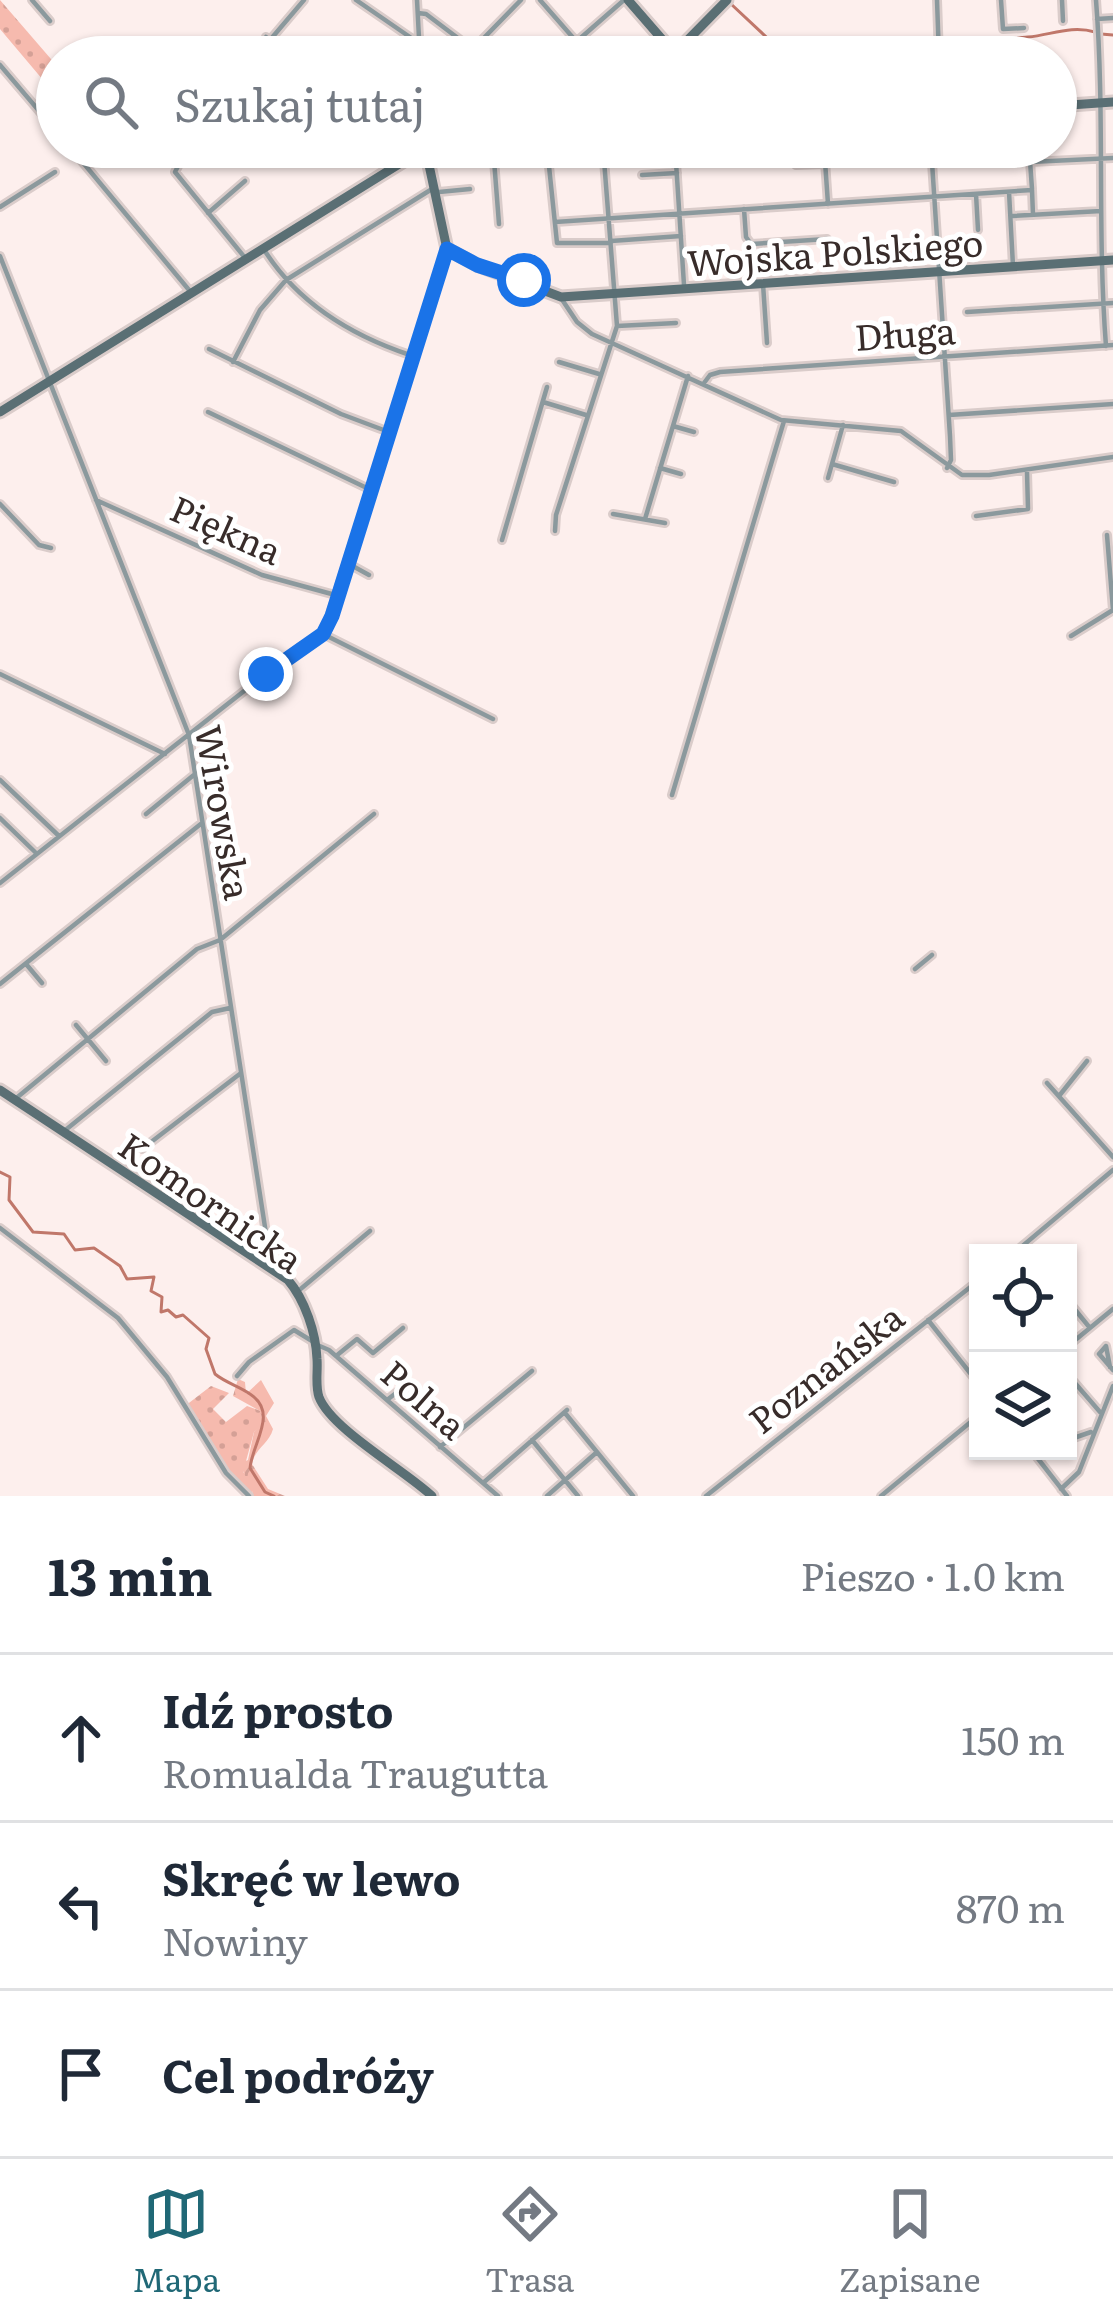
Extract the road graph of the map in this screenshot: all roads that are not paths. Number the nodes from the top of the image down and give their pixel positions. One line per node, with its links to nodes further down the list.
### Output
1 (32, 0): 17 (street)
2 (304, 0): 19 (street)
3 (356, 0): 20 (street)
4 (417, 0): 13 (street)
5 (521, 0): 23 (street)
6 (540, 0): 24 (street)
7 (626, 0): 25 (street); 26 (street)
8 (727, 0): 27 (street)
9 (937, 0): 28 (street)
10 (1001, 0): 18 (street)
11 (1062, 0): 16 (street)
12 (1096, 0): 15 (street)
13 (418, 13): 21 (street); 22 (street)
14 (1113, 17): 15 (street)
15 (1097, 19): 30 (street)
16 (1064, 21)
17 (50, 22)
18 (1024, 28)
19 (271, 36)
20 (408, 36)
21 (419, 36)
22 (455, 36)
23 (486, 36)
24 (572, 36)
25 (582, 36)
26 (656, 36)
27 (692, 36)
28 (940, 36)
29 (1113, 46): 30 (street)
30 (1099, 47): 32 (street)
31 (0, 65): 34 (street)
32 (1108, 102): 33 (street); 35 (street)
33 (1077, 104)
34 (36, 107)
35 (1101, 158): 36 (street); 37 (street); 62 (street)
36 (1113, 158)
37 (1077, 159)
38 (87, 168): 85 (street)
39 (175, 168): 63 (street)
40 (392, 168): 74 (street)
41 (428, 168): 54 (street)
42 (495, 168): 69 (street)
43 (548, 168): 68 (street)
44 (605, 168): 67 (street)
45 (676, 168): 50 (street)
46 (825, 168): 59 (street)
47 (933, 168): 58 (street)
48 (1030, 168): 55 (street)
49 (55, 172): 60 (street)
50 (676, 173): 51 (street); 64 (street)
51 (642, 175)
52 (245, 181): 63 (street)
53 (470, 189): 54 (street)
54 (432, 190): 75 (street); 82 (street)
55 (1032, 190): 56 (street); 65 (street)
56 (1009, 192): 57 (street); 66 (street)
57 (976, 194): 58 (street); 70 (street)
58 (935, 197): 59 (street); 81 (street)
59 (828, 204): 61 (street)
60 (0, 207)
61 (744, 209): 64 (street); 72 (street)
62 (1100, 211): 65 (street); 79 (street)
63 (208, 213): 77 (street)
64 (679, 213): 67 (street); 71 (street)
65 (1034, 215): 66 (street)
66 (1012, 216): 80 (street)
67 (609, 218): 68 (street); 73 (street)
68 (555, 222): 73 (street)
69 (499, 224)
70 (978, 230)
71 (681, 236): 73 (street); 84 (street)
72 (827, 239)
73 (611, 242): 86 (street)
74 (263, 248): 77 (street); 82 (street)
75 (447, 249): 87 (street); 97 (street)
76 (0, 256): 103 (street, Wirowska)
77 (246, 259): 85 (street)
78 (1113, 260): 79 (street, Wojska Polskiego)
79 (1100, 261): 80 (street, Wojska Polskiego); 89 (street)
80 (1012, 266): 81 (street, Wojska Polskiego)
81 (940, 272): 83 (street, Wojska Polskiego); 98 (street)
82 (286, 280): 97 (street); 99 (street)
83 (763, 284): 84 (street, Wojska Polskiego); 94 (street)
84 (685, 289): 86 (street, Wojska Polskiego)
85 (190, 292): 103 (street)
86 (615, 293): 87 (street, Wojska Polskiego); 92 (street)
87 (562, 299): 93 (street)
88 (1113, 303): 89 (street)
89 (1102, 304): 90 (street); 95 (street)
90 (967, 312)
91 (676, 323): 92 (street)
92 (616, 326): 93 (street)
93 (609, 343): 101 (street); 102 (street)
94 (767, 344)
95 (1109, 345): 98 (street, Długa)
96 (209, 349): 99 (street)
97 (413, 356): 115 (street)
98 (945, 357): 104 (street, Długa); 111 (street)
99 (233, 362): 115 (street)
100 (559, 362): 101 (street)
101 (599, 374): 110 (street)
102 (688, 376): 104 (street); 114 (street)
103 (49, 381): 108 (street); 126 (street, Wirowska)
104 (704, 383): 112 (street)
105 (547, 387): 106 (street)
106 (543, 402): 110 (street); 134 (street)
107 (1113, 404): 111 (street)
108 (0, 412)
109 (208, 412): 125 (street)
110 (586, 415): 132 (street)
111 (949, 415): 120 (street)
112 (784, 421): 113 (street); 147 (street)
113 (843, 425): 118 (street); 120 (street)
114 (673, 426): 116 (street); 119 (street)
115 (389, 432): 125 (street)
116 (694, 432)
117 (1113, 457): 121 (street)
118 (832, 464): 123 (street); 124 (street)
119 (661, 468): 122 (street); 130 (street)
120 (947, 468): 121 (street)
121 (1027, 470): 129 (street)
122 (681, 474)
123 (828, 478)
124 (894, 482)
125 (371, 490): 136 (street)
126 (96, 500): 138 (street, Piękna); 143 (street, Wirowska)
127 (0, 504): 135 (street)
128 (613, 514): 130 (street)
129 (976, 516)
130 (645, 519): 131 (street)
131 (665, 523)
132 (555, 531)
133 (1107, 535): 140 (street)
134 (502, 540)
135 (51, 548)
136 (349, 564): 137 (street); 138 (street)
137 (369, 575)
138 (339, 596): 139 (street)
139 (323, 634): 142 (street); 143 (street)
140 (1071, 636)
141 (0, 674): 144 (street)
142 (492, 717)
143 (189, 735): 144 (street); 145 (street, Wirowska)
144 (165, 754): 152 (street)
145 (194, 774): 148 (street); 151 (street, Wirowska)
146 (0, 780): 152 (street)
147 (672, 795)
148 (146, 814)
149 (374, 814): 155 (street)
150 (0, 818): 153 (street)
151 (202, 823): 155 (street, Wirowska); 157 (street)
152 (58, 836): 153 (street)
153 (36, 854): 154 (street)
154 (0, 883)
155 (220, 940): 161 (street, Wirowska); 163 (street)
156 (932, 955): 158 (street)
157 (26, 964): 159 (street); 160 (street)
158 (915, 970)
159 (42, 983)
160 (0, 984)
161 (231, 1008): 166 (street, Wirowska); 171 (street)
162 (76, 1025): 163 (street)
163 (88, 1039): 165 (street); 170 (street)
164 (1087, 1060): 169 (street)
165 (106, 1061)
166 (241, 1073): 172 (street); 178 (street, Wirowska)
167 (1048, 1083): 169 (street)
168 (0, 1090): 170 (street, Komornicka)
169 (1059, 1096): 173 (street)
170 (14, 1100): 171 (street, Komornicka)
171 (63, 1132): 178 (street, Komornicka)
172 (142, 1149)
173 (1113, 1157)
174 (1113, 1171): 177 (street)
175 (0, 1228): 207 (street)
176 (370, 1231): 180 (street)
177 (1025, 1244)
178 (266, 1264): 180 (street, Komornicka)
179 (969, 1288): 183 (street, Poznańska)
180 (297, 1292): 187 (street, Komornicka)
181 (1113, 1309): 185 (street)
182 (1077, 1312): 185 (street)
183 (928, 1320): 190 (street); 213 (street, Poznańska)
184 (403, 1328): 188 (street)
185 (1090, 1328): 186 (street)
186 (1077, 1339)
187 (315, 1342): 188 (street, Polna); 191 (street); 208 (street, Komornicka)
188 (336, 1355): 195 (street, Polna)
189 (532, 1371): 201 (street)
190 (969, 1372)
191 (237, 1376)
192 (1077, 1385): 196 (street)
193 (405, 1386): 195 (street)
194 (1113, 1386): 196 (street)
195 (388, 1400): 201 (street, Polna)
196 (1100, 1412): 198 (street)
197 (969, 1423): 214 (street)
198 (1093, 1432): 199 (street); 206 (street)
199 (1077, 1435)
200 (532, 1440): 202 (street); 204 (street); 205 (street)
201 (440, 1447): 205 (street, Polna)
202 (597, 1452): 204 (street); 212 (street)
203 (1039, 1460): 206 (street)
204 (565, 1480): 210 (street); 211 (street)
205 (483, 1483): 209 (street, Polna)
206 (1061, 1489): 215 (street)
207 (249, 1496)
208 (432, 1496)
209 (499, 1496)
210 (547, 1496)
211 (578, 1496)
212 (633, 1496)
213 (706, 1496)
214 (880, 1496)
215 (1066, 1496)

